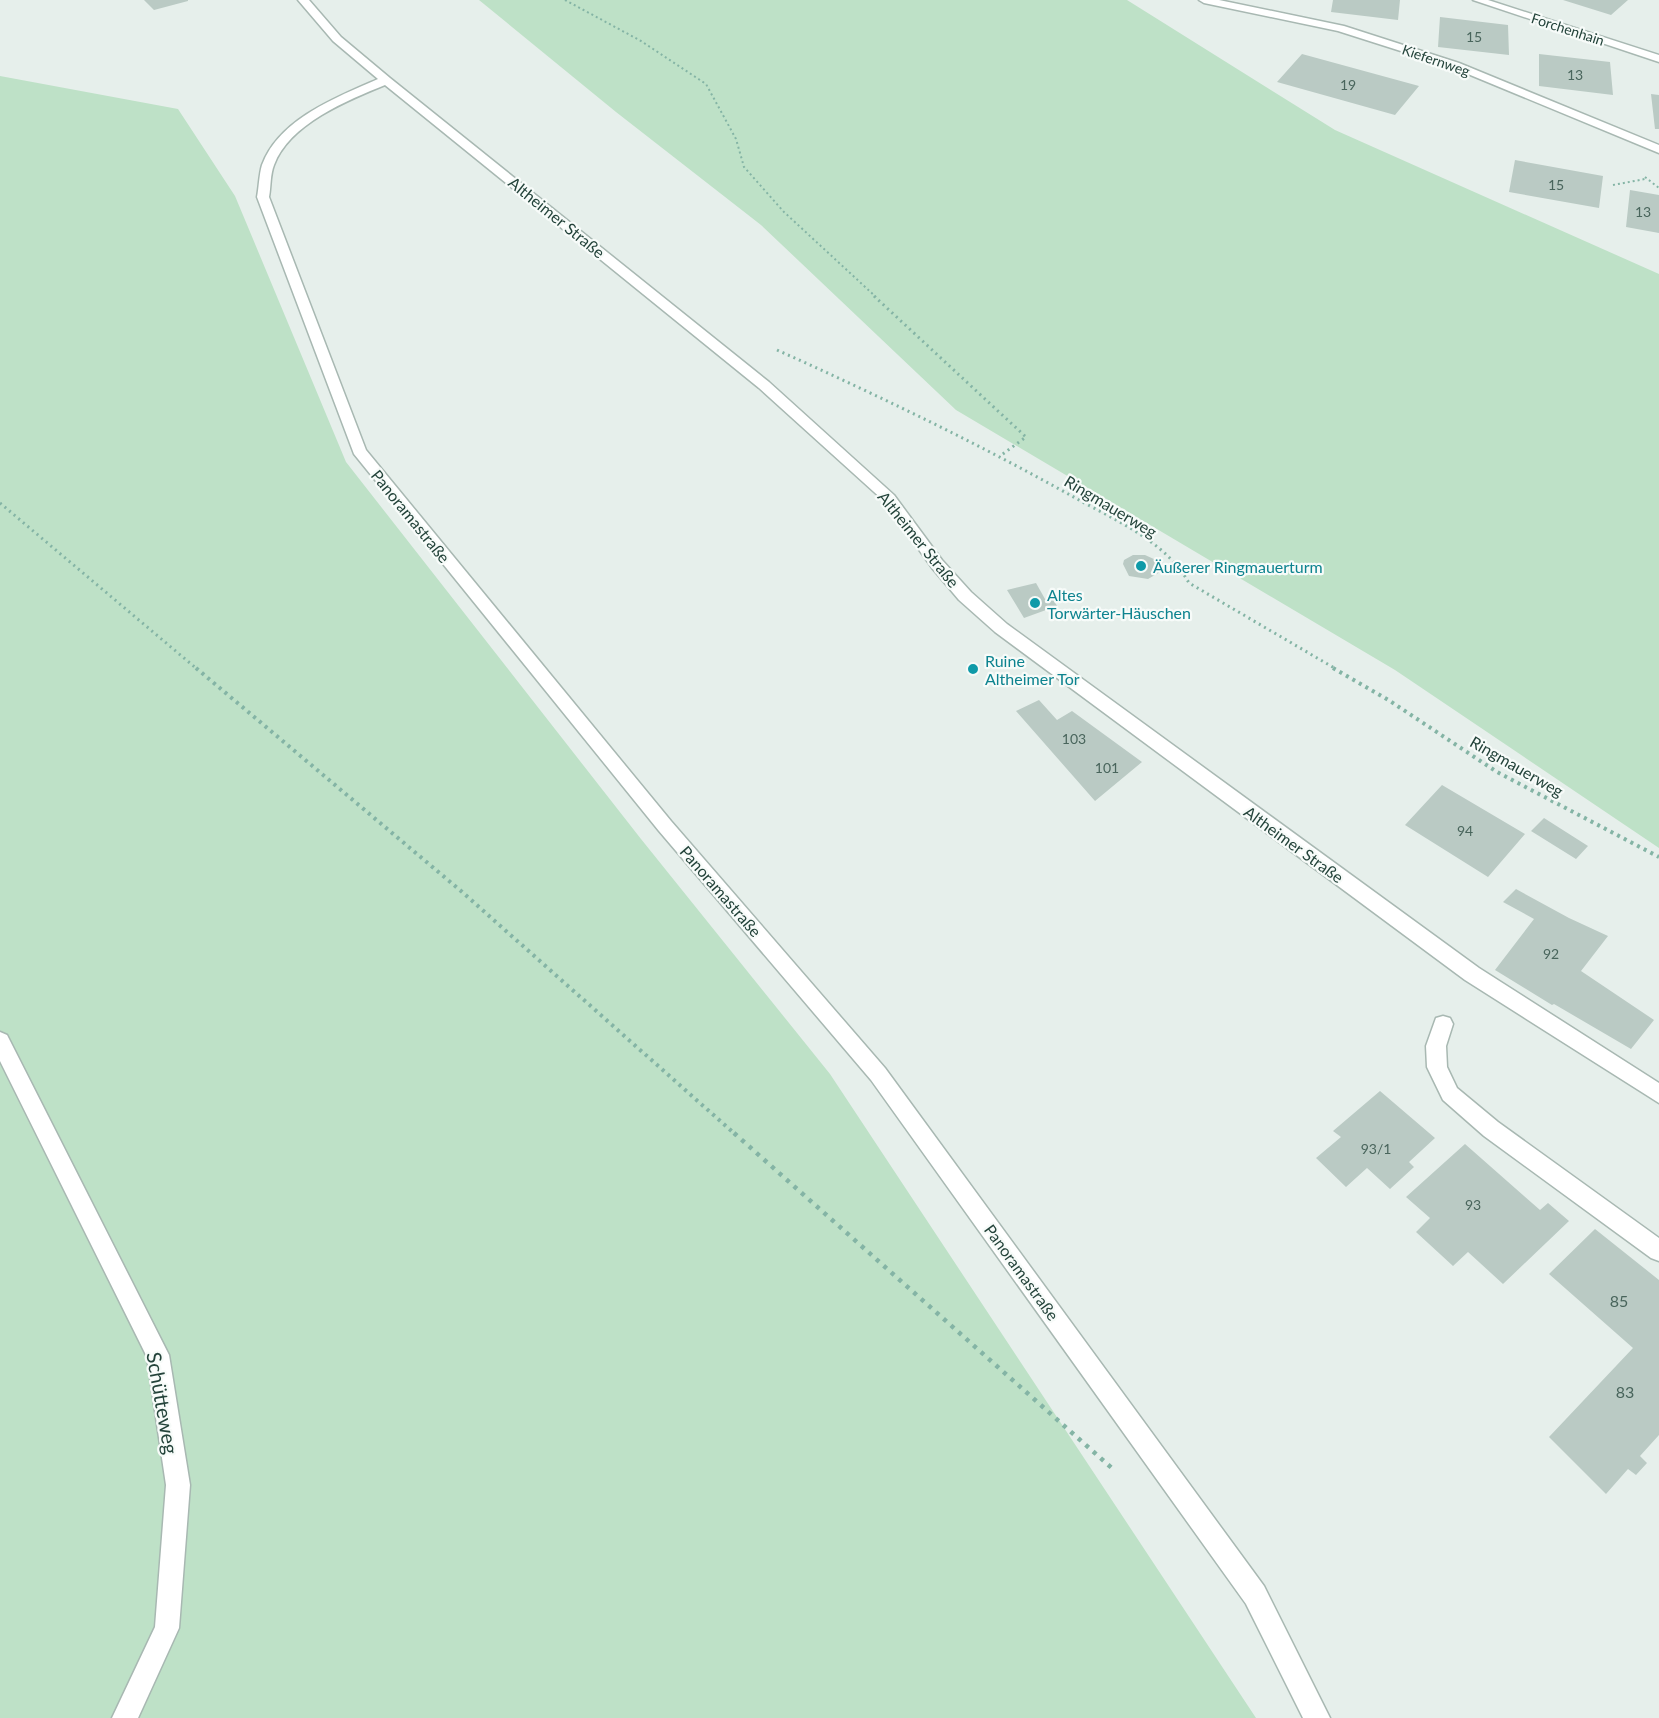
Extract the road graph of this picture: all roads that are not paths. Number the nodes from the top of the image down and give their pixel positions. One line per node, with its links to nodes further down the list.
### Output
1 (303, 0): 5 (street, Altheimer Straße)
2 (1204, 0): 6 (street, Kiefernweg)
3 (1478, 0): 4 (street, Forchenhain)
4 (1659, 59)
5 (386, 80): 9 (street, Altheimer Straße); 12 (street, Panoramastraße)
6 (1659, 149)
7 (1443, 1024): 10 (street)
8 (0, 1041): 11 (street, Schütteweg)
9 (1659, 1094)
10 (1659, 1251)
11 (125, 1718)
12 (1317, 1718)

